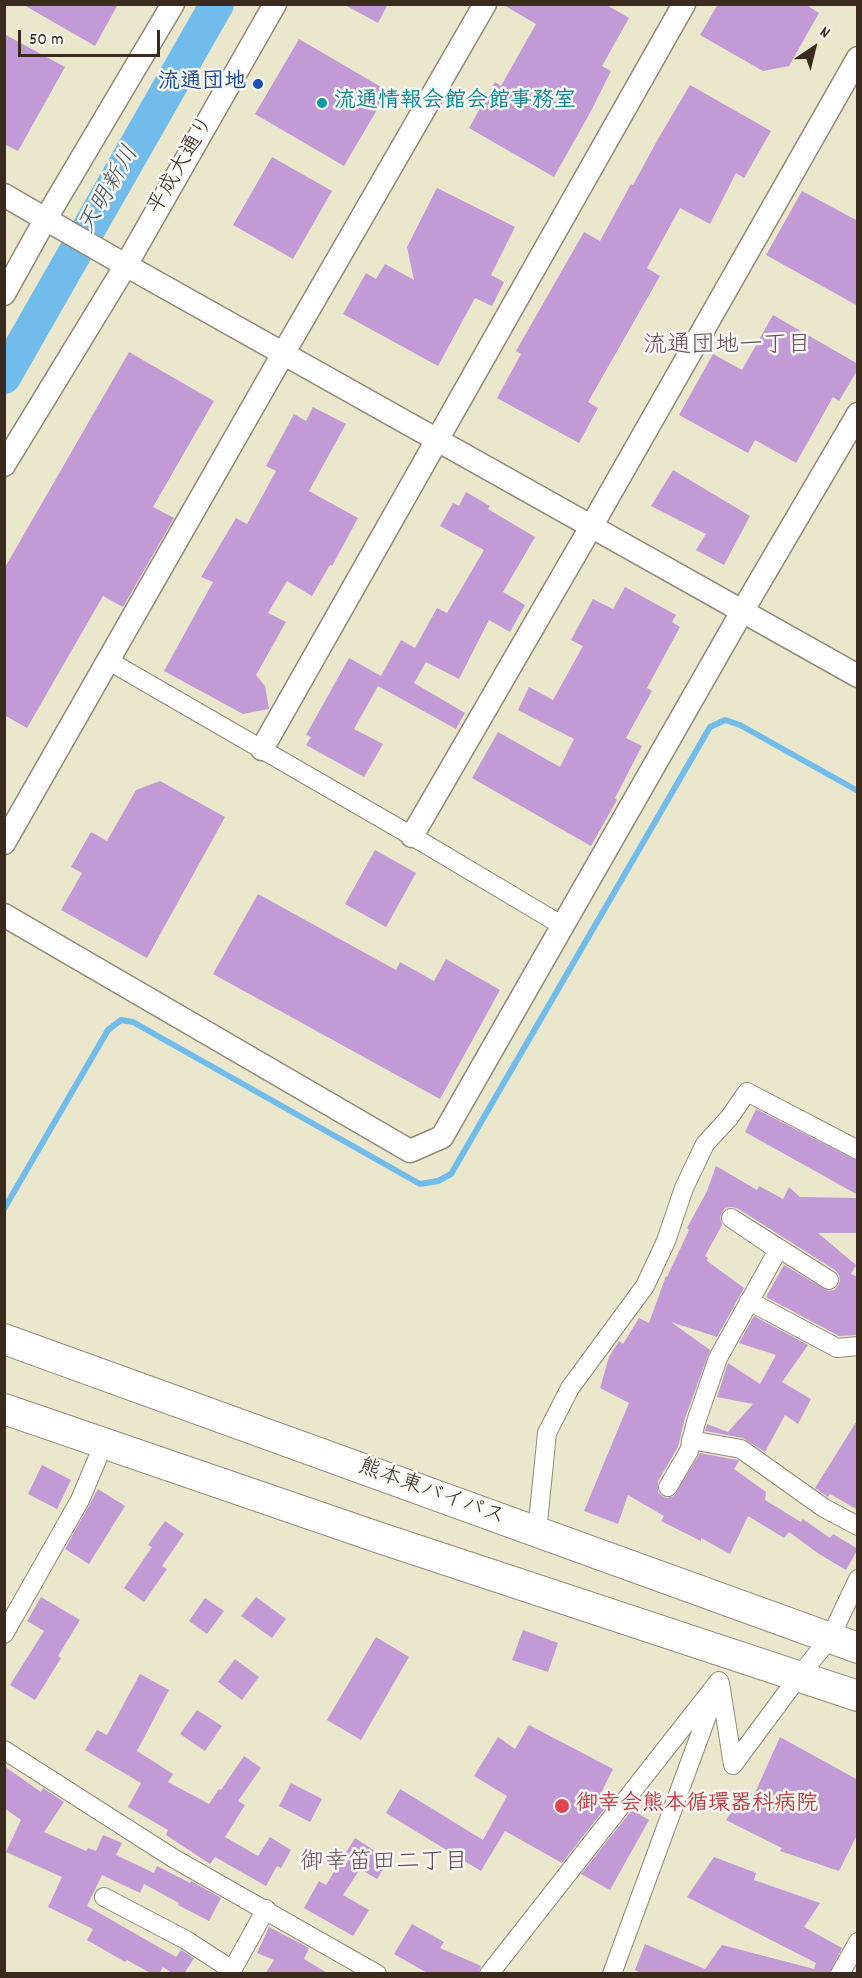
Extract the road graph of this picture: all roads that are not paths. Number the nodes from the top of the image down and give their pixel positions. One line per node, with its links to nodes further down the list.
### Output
1 (173, 4): 7 (street)
2 (275, 4): 8 (street, 平成大通り)
3 (485, 4): 10 (street)
4 (684, 4): 12 (street)
5 (858, 58): 14 (street)
6 (4, 195): 7 (street)
7 (45, 220): 8 (street); 9 (street)
8 (119, 262): 10 (street); 13 (street, 平成大通り)
9 (4, 294)
10 (283, 354): 12 (street); 16 (street)
11 (858, 414): 15 (street)
12 (438, 441): 14 (street); 18 (street)
13 (4, 465)
14 (591, 527): 15 (street); 19 (street)
15 (742, 610): 17 (street); 22 (street)
16 (109, 661): 18 (street); 20 (street)
17 (858, 676)
18 (262, 749): 19 (street)
19 (412, 836): 22 (street)
20 (4, 843)
21 (4, 915): 22 (street)
22 (563, 926)
23 (858, 1150): 33 (street)
24 (828, 1280): 25 (street)
25 (749, 1301): 27 (street); 29 (street)
26 (4, 1339): 33 (highway, 熊本東バイパス)
27 (858, 1346)
28 (4, 1409): 30 (highway)
29 (691, 1440): 31 (street); 32 (street)
30 (104, 1443): 35 (street); 38 (highway)
31 (668, 1487)
32 (858, 1526)
33 (537, 1532): 36 (highway, 熊本東バイパス)
34 (858, 1580): 36 (street)
35 (4, 1634)
36 (830, 1638): 37 (highway, 熊本東バイパス); 38 (street)
37 (858, 1647)
38 (799, 1676): 39 (street); 40 (highway)
39 (719, 1681): 47 (street); 48 (street)
40 (858, 1696)
41 (4, 1750): 43 (street)
42 (104, 1897): 45 (street)
43 (266, 1909): 45 (street); 46 (street)
44 (858, 1942): 49 (street)
45 (231, 1972)
46 (376, 1974)
47 (489, 1974)
48 (612, 1974)
49 (840, 1974)

